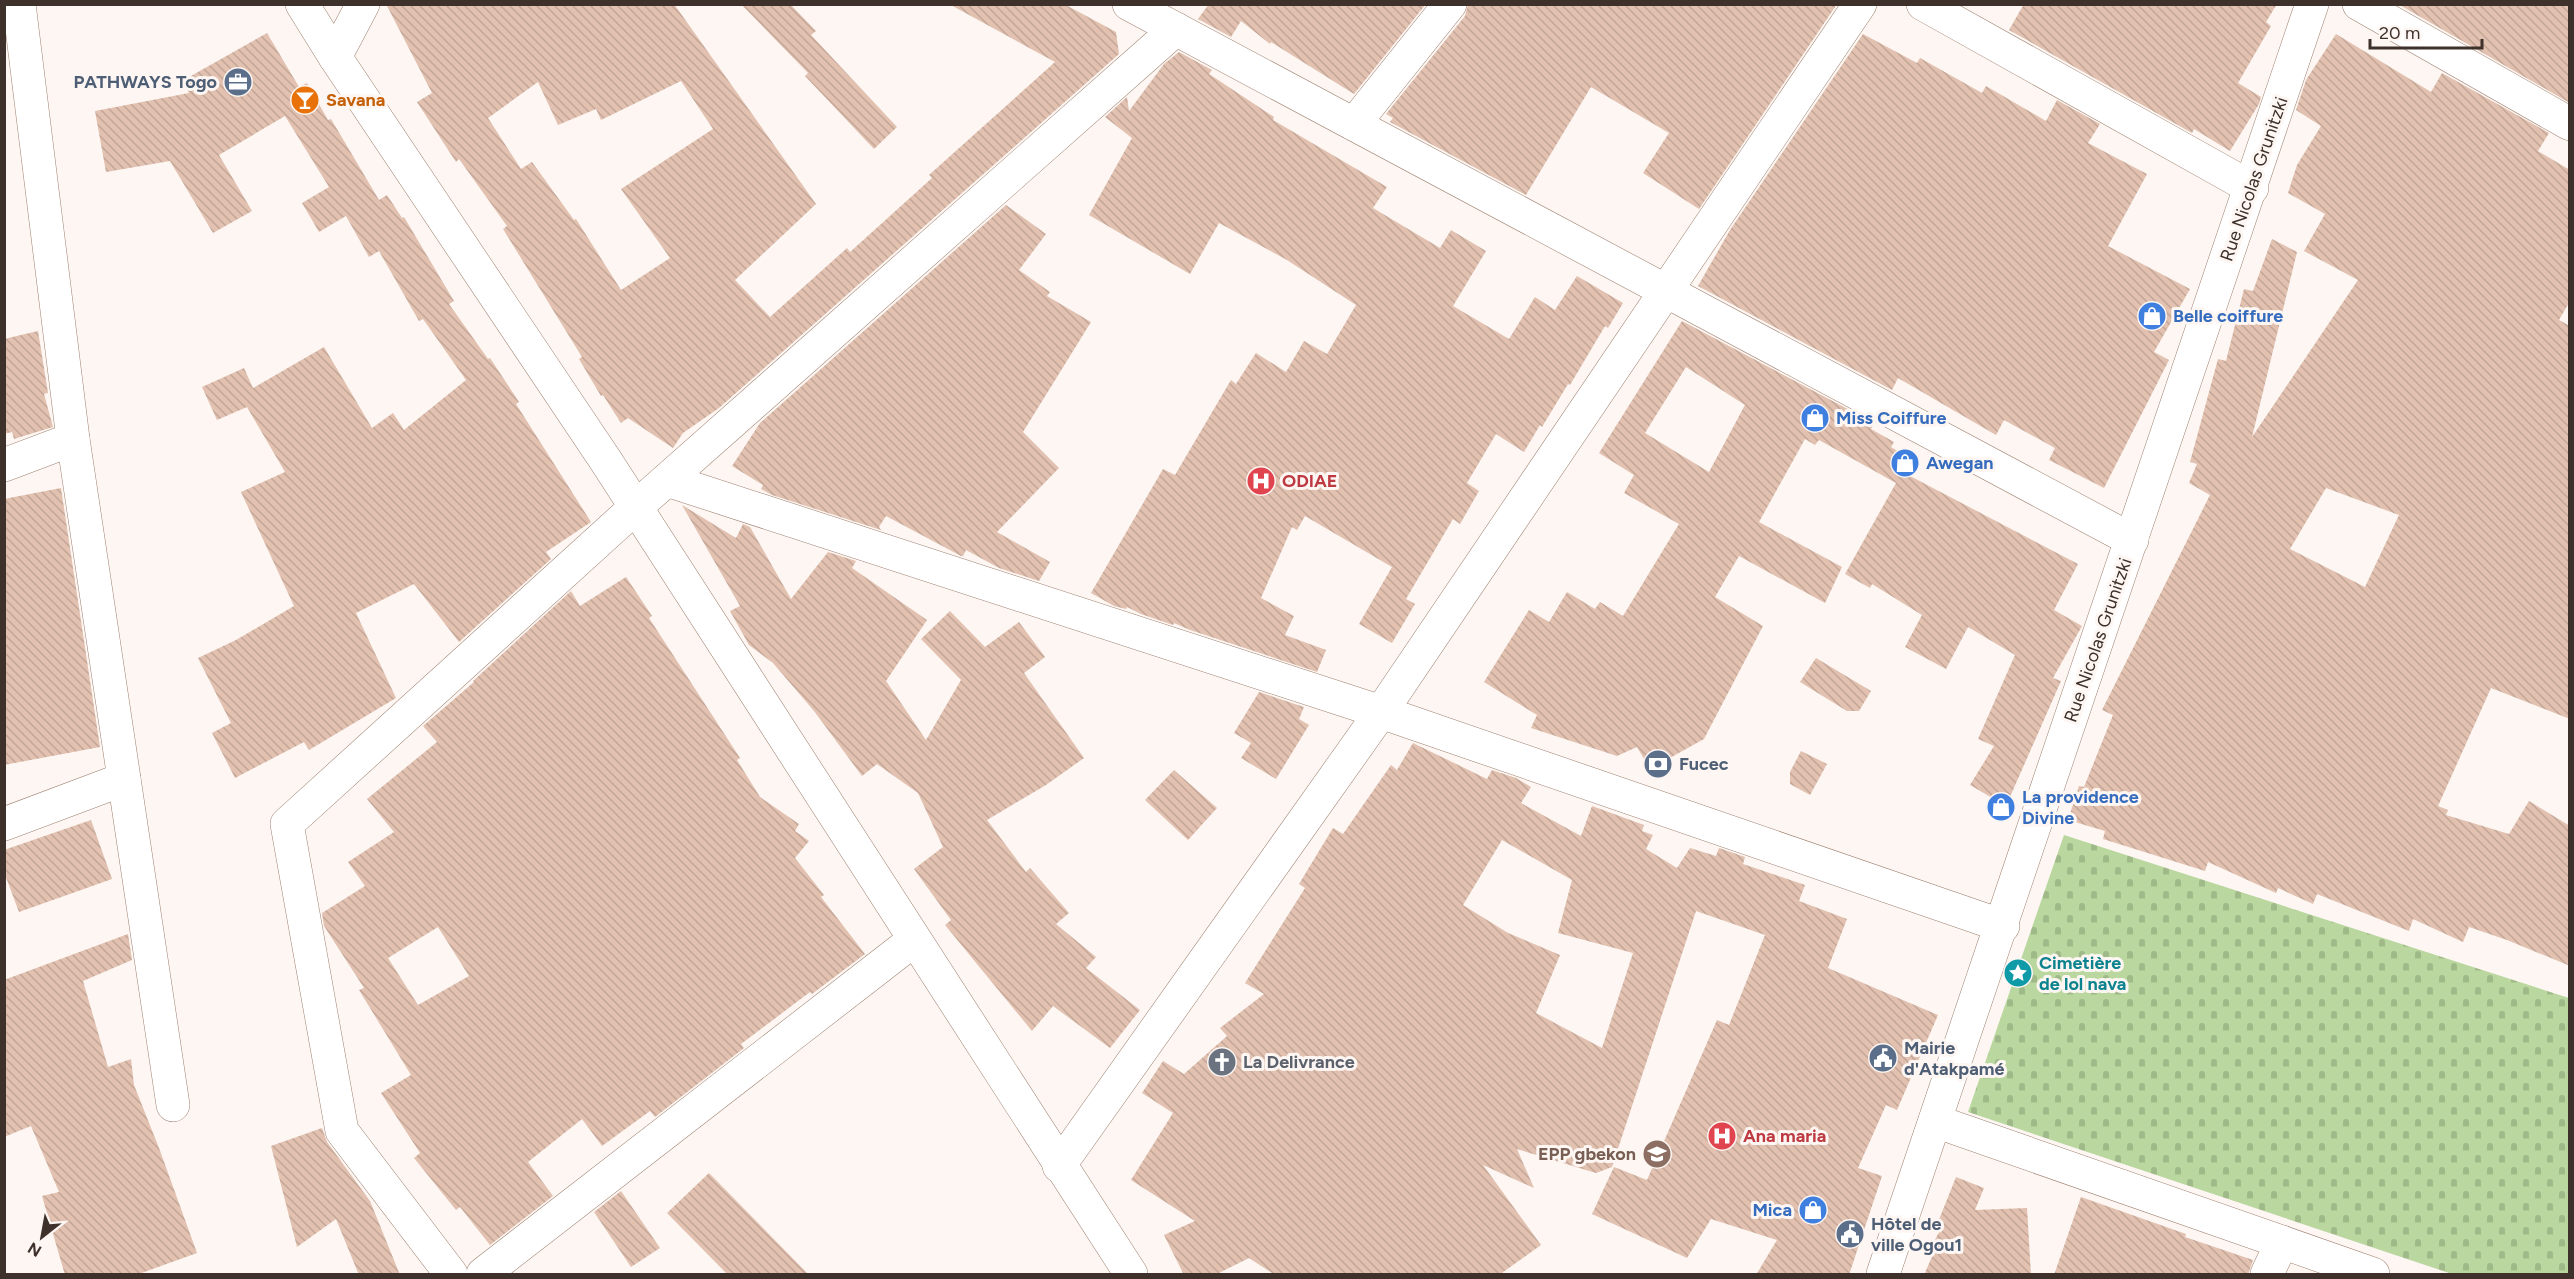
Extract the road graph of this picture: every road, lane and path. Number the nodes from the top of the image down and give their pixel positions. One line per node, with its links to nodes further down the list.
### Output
1 (19, 4): 16 (street)
2 (302, 4): 11 (street)
3 (363, 4): 11 (street)
4 (1129, 4): 10 (street)
5 (1450, 4): 13 (street)
6 (1860, 4): 15 (street)
7 (1923, 4): 14 (street)
8 (2312, 4): 14 (street, Rue Nicolas Grunitzki)
9 (2359, 4): 12 (street)
10 (1176, 29): 13 (street); 18 (street)
11 (335, 57): 19 (street)
12 (2569, 123)
13 (1354, 124): 15 (street)
14 (2252, 188): 20 (street, Rue Nicolas Grunitzki)
15 (1667, 291): 20 (street); 21 (street)
16 (73, 439): 17 (street); 22 (street)
17 (4, 465)
18 (667, 480): 19 (street); 21 (street)
19 (636, 507): 25 (street); 30 (street)
20 (2132, 540): 24 (street, Rue Nicolas Grunitzki)
21 (1381, 712): 24 (street); 28 (street)
22 (124, 779): 23 (street); 26 (street)
23 (4, 824)
24 (2002, 926): 27 (street, Rue Nicolas Grunitzki)
25 (914, 940): 28 (street); 31 (street)
26 (173, 1105)
27 (1935, 1121): 29 (street); 33 (street, Rue Nicolas Grunitzki)
28 (1059, 1166): 32 (street)
29 (2282, 1242): 34 (street); 35 (street)
30 (451, 1275)
31 (483, 1275)
32 (1131, 1275)
33 (1883, 1275)
34 (2267, 1275)
35 (2373, 1275)

